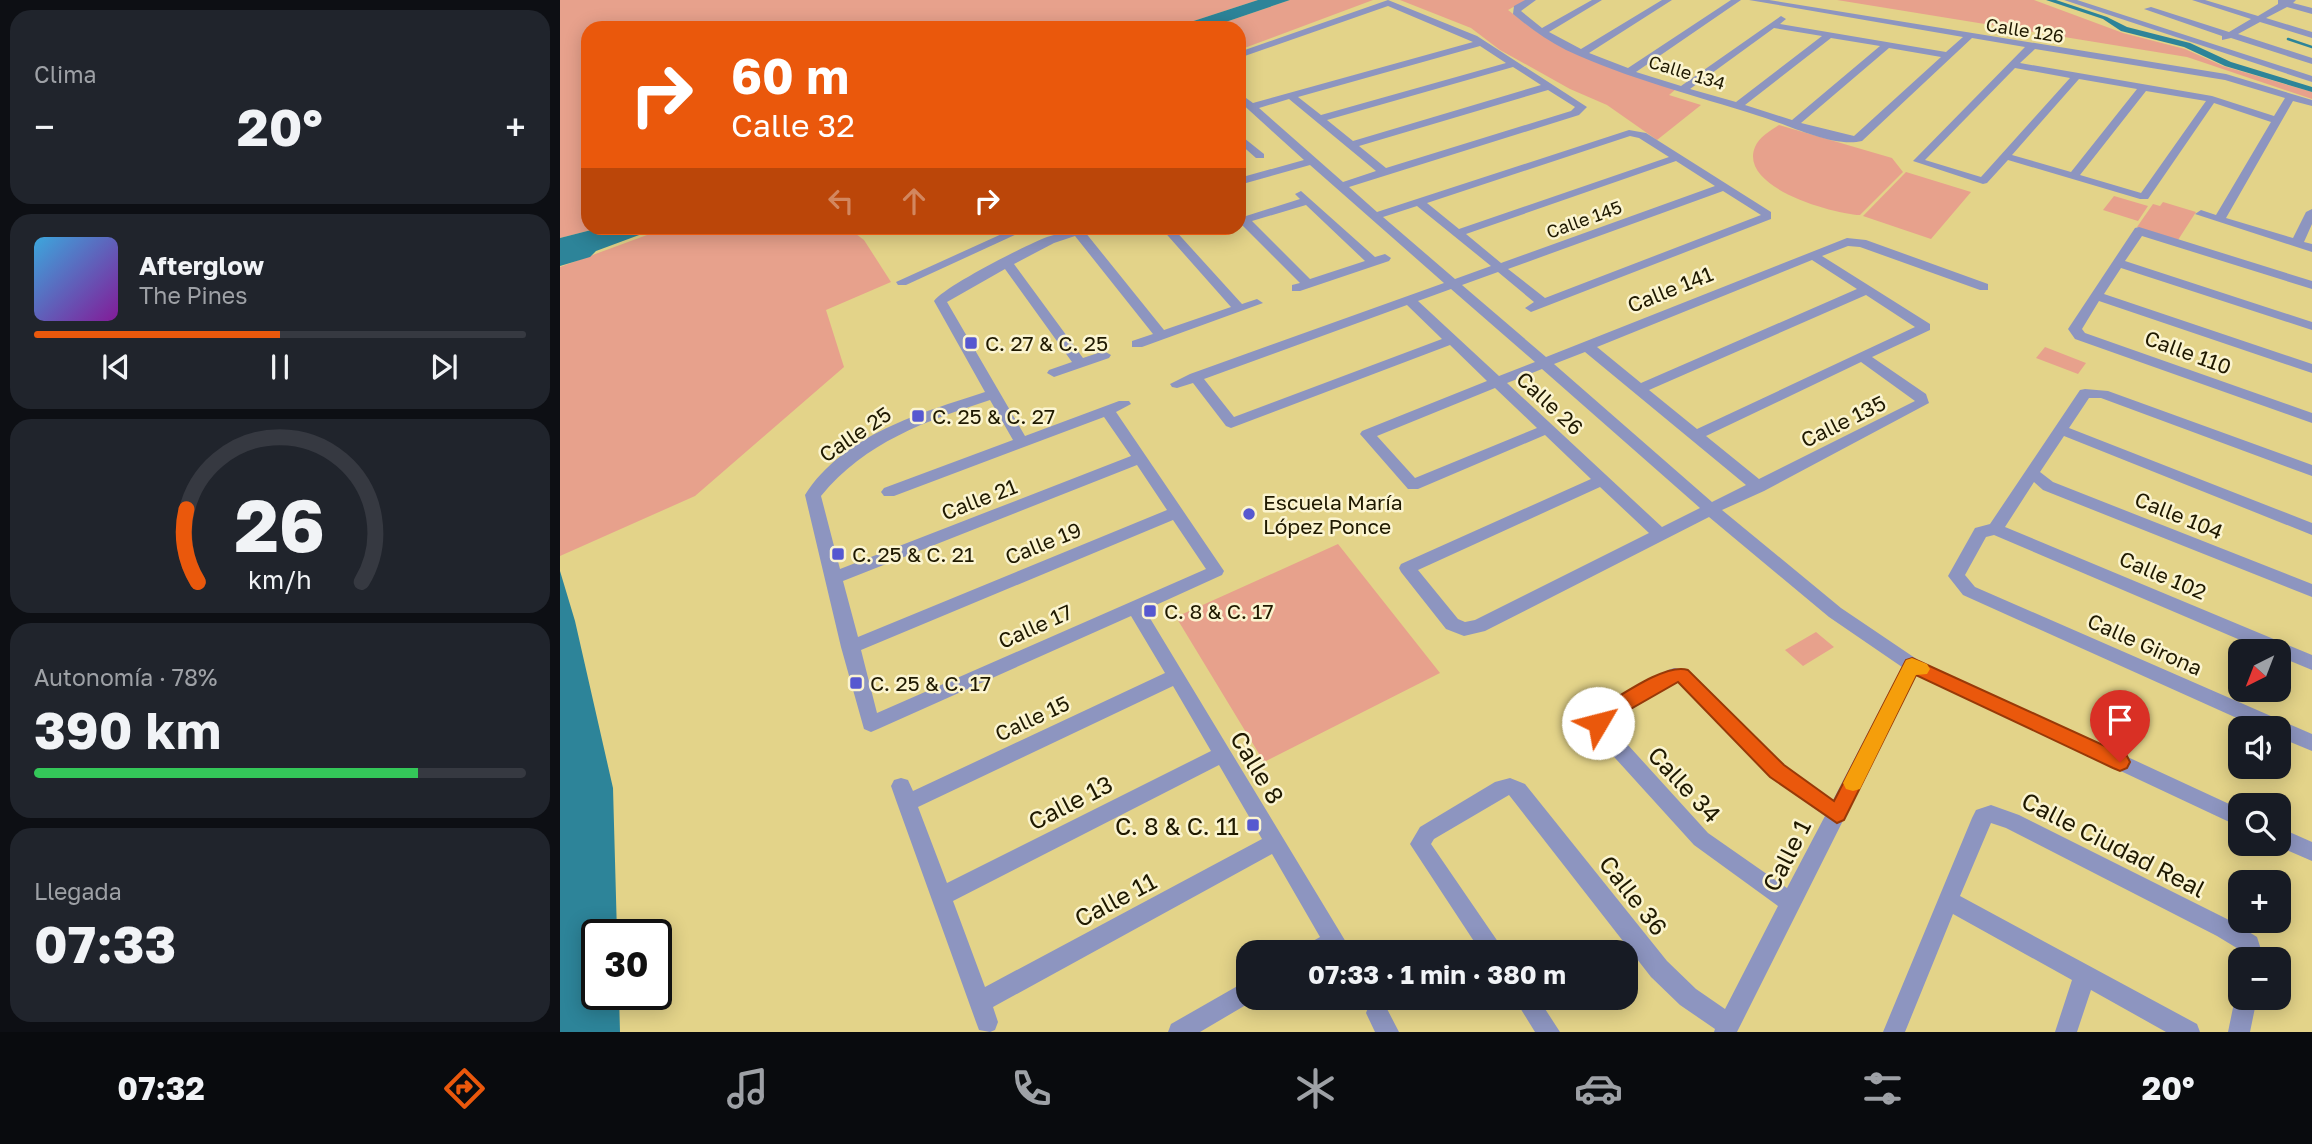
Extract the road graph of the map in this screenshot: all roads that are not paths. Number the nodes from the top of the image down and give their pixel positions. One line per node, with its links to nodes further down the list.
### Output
1 (1531, 0): 17 (street, Calle 134)
2 (1598, 0): 17 (street)
3 (1668, 0): 27 (street)
4 (1737, 0): 32 (street)
5 (1754, 0): 12 (street, Calle 126)
6 (1807, 0): 12 (street)
7 (2068, 0): 24 (street)
8 (2077, 0): 24 (street)
9 (2196, 0): 15 (street)
10 (2274, 0): 11 (street)
11 (2289, 2): 14 (street); 15 (street)
12 (1797, 7): 16 (street); 21 (street, Calle 126)
13 (2148, 9): 19 (street)
14 (2312, 11)
15 (2258, 19): 19 (street); 20 (street)
16 (1772, 25): 18 (street); 37 (street)
17 (1543, 32): 27 (street, Calle 134)
18 (1829, 35): 22 (street); 43 (street)
19 (2230, 35): 24 (street); 29 (street)
20 (2312, 35)
21 (1969, 36): 25 (street, Calle 126); 28 (street)
22 (1887, 45): 28 (street); 47 (street)
23 (1484, 46): 26 (street); 30 (street); 38 (street)
24 (2213, 46): 34 (street)
25 (2031, 47): 31 (street); 39 (street, Calle 126)
26 (1246, 53)
27 (1582, 53): 32 (street, Calle 134)
28 (1947, 55): 47 (street, Calle 134)
29 (2312, 61)
30 (1513, 64): 35 (street); 45 (street)
31 (2012, 65): 33 (street); 51 (street)
32 (1629, 72): 37 (street, Calle 134)
33 (2076, 77): 36 (street); 51 (street)
34 (2312, 77)
35 (1549, 86): 49 (street); 54 (street)
36 (2143, 88): 40 (street); 55 (street)
37 (1683, 89): 43 (street, Calle 134)
38 (1290, 95): 44 (street); 45 (street)
39 (2291, 96): 42 (street, Calle 126); 46 (street)
40 (2212, 99): 46 (street); 55 (street)
41 (1246, 102): 44 (street)
42 (2312, 103)
43 (1737, 106): 47 (street, Calle 134)
44 (1251, 107): 53 (street)
45 (1319, 119): 49 (street)
46 (2276, 120): 64 (street)
47 (1795, 123)
48 (1246, 143): 50 (street)
49 (1350, 145): 54 (street)
50 (1260, 156)
51 (2005, 156): 55 (street)
52 (1678, 157): 58 (street); 59 (street); 66 (street)
53 (1312, 161): 56 (street); 57 (street)
54 (1384, 172): 57 (street)
55 (2073, 176)
56 (1246, 180)
57 (1341, 186): 63 (street)
58 (1725, 186): 76 (street, Calle 145); 76 (street)
59 (1419, 202): 63 (street); 66 (street)
60 (2312, 212): 71 (street)
61 (2201, 214): 64 (street)
62 (1246, 215): 65 (street)
63 (1376, 216): 78 (street)
64 (2219, 219): 71 (street)
65 (1246, 223)
66 (1458, 233): 76 (street)
67 (1008, 235): 77 (street)
68 (1065, 235): 74 (street)
69 (1086, 235): 87 (street)
70 (1173, 235): 85 (street)
71 (2297, 243): 72 (street)
72 (2312, 248)
73 (1812, 255): 80 (street, Calle 141); 81 (street); 90 (street, Calle 141)
74 (1007, 262): 94 (street); 101 (street)
75 (2118, 263): 79 (street); 82 (street); 86 (street)
76 (1500, 268): 78 (street, Calle 145)
77 (901, 282)
78 (1454, 285): 83 (street, Calle 145); 93 (street)
79 (2312, 285)
80 (1984, 287)
81 (1866, 290): 92 (street); 100 (street)
82 (2096, 296): 95 (street); 104 (street, Calle 110)
83 (1409, 300): 88 (street, Calle 26); 97 (street, Calle 145)
84 (1257, 303): 85 (street)
85 (1239, 308): 87 (street)
86 (2312, 326)
87 (1161, 335): 89 (street)
88 (1451, 340): 97 (street); 98 (street, Calle 26)
89 (1136, 344)
90 (1587, 346): 93 (street, Calle 141); 100 (street)
91 (1104, 355): 94 (street)
92 (1863, 357): 107 (street); 113 (street, Calle 135)
93 (1545, 363): 98 (street, Calle 141); 115 (street)
94 (1080, 364): 96 (street)
95 (2312, 369)
96 (1054, 373)
97 (1195, 377): 99 (street, Calle 145)
98 (1497, 383): 105 (street, Calle 26); 105 (street, Calle 141)
99 (1177, 384)
100 (1639, 389): 107 (street)
101 (992, 394): 108 (street); 120 (street, Calle 25)
102 (1124, 404): 103 (street)
103 (1107, 410): 108 (street); 109 (street)
104 (2312, 418)
105 (1547, 429): 112 (street, Calle 26)
106 (2061, 430): 110 (street); 111 (street); 117 (street)
107 (1696, 435): 113 (street)
108 (1021, 442): 114 (street)
109 (1140, 458): 116 (street); 120 (street, Calle 21)
110 (2312, 471)
111 (2032, 474): 118 (street); 121 (street, Calle 104)
112 (1602, 480): 119 (street, Calle 26); 119 (street, Calle 135)
113 (1759, 487): 115 (street, Calle 135)
114 (889, 492)
115 (1713, 510): 119 (street, Calle 135); 125 (street)
116 (1175, 513): 122 (street, Calle 17); 123 (street, Calle 19)
117 (2312, 529)
118 (1995, 530): 124 (street, Calle 102); 128 (street, Calle Girona)
119 (1662, 536)
120 (833, 578): 123 (street, Calle 25)
121 (2312, 591)
122 (1135, 607): 126 (street, Calle 8); 127 (street, Calle 17)
123 (850, 647): 127 (street, Calle 25)
124 (2312, 663)
125 (1912, 665): 130 (street); 131 (street, Calle 1)
126 (1176, 676): 129 (street, Calle 8); 135 (street, Calle 15)
127 (872, 724)
128 (2312, 743)
129 (1222, 755): 132 (street, Calle 8); 135 (street, Calle 13)
130 (2228, 812)
131 (1837, 814): 137 (street, Calle 1); 137 (street, Calle 34)
132 (1275, 842): 138 (street, Calle 8); 145 (street, Calle 11)
133 (2291, 842): 134 (street)
134 (2312, 852)
135 (942, 896): 145 (street)
136 (1949, 901): 142 (street, Calle Ciudad Real); 143 (street); 152 (street)
137 (1791, 903): 149 (street, Calle 1)
138 (1334, 940)
139 (1486, 940): 140 (street, Calle 36)
140 (1636, 940)
141 (1638, 942): 149 (street, Calle 36)
142 (2243, 947)
143 (2085, 975): 153 (street); 154 (street)
144 (1236, 999): 150 (street)
145 (980, 1002): 148 (street)
146 (1533, 1010): 151 (street)
147 (2244, 1010): 155 (street)
148 (987, 1022)
149 (1727, 1028)
150 (1179, 1032)
151 (1549, 1032)
152 (1895, 1032)
153 (2066, 1032)
154 (2189, 1032)
155 (2239, 1032)

